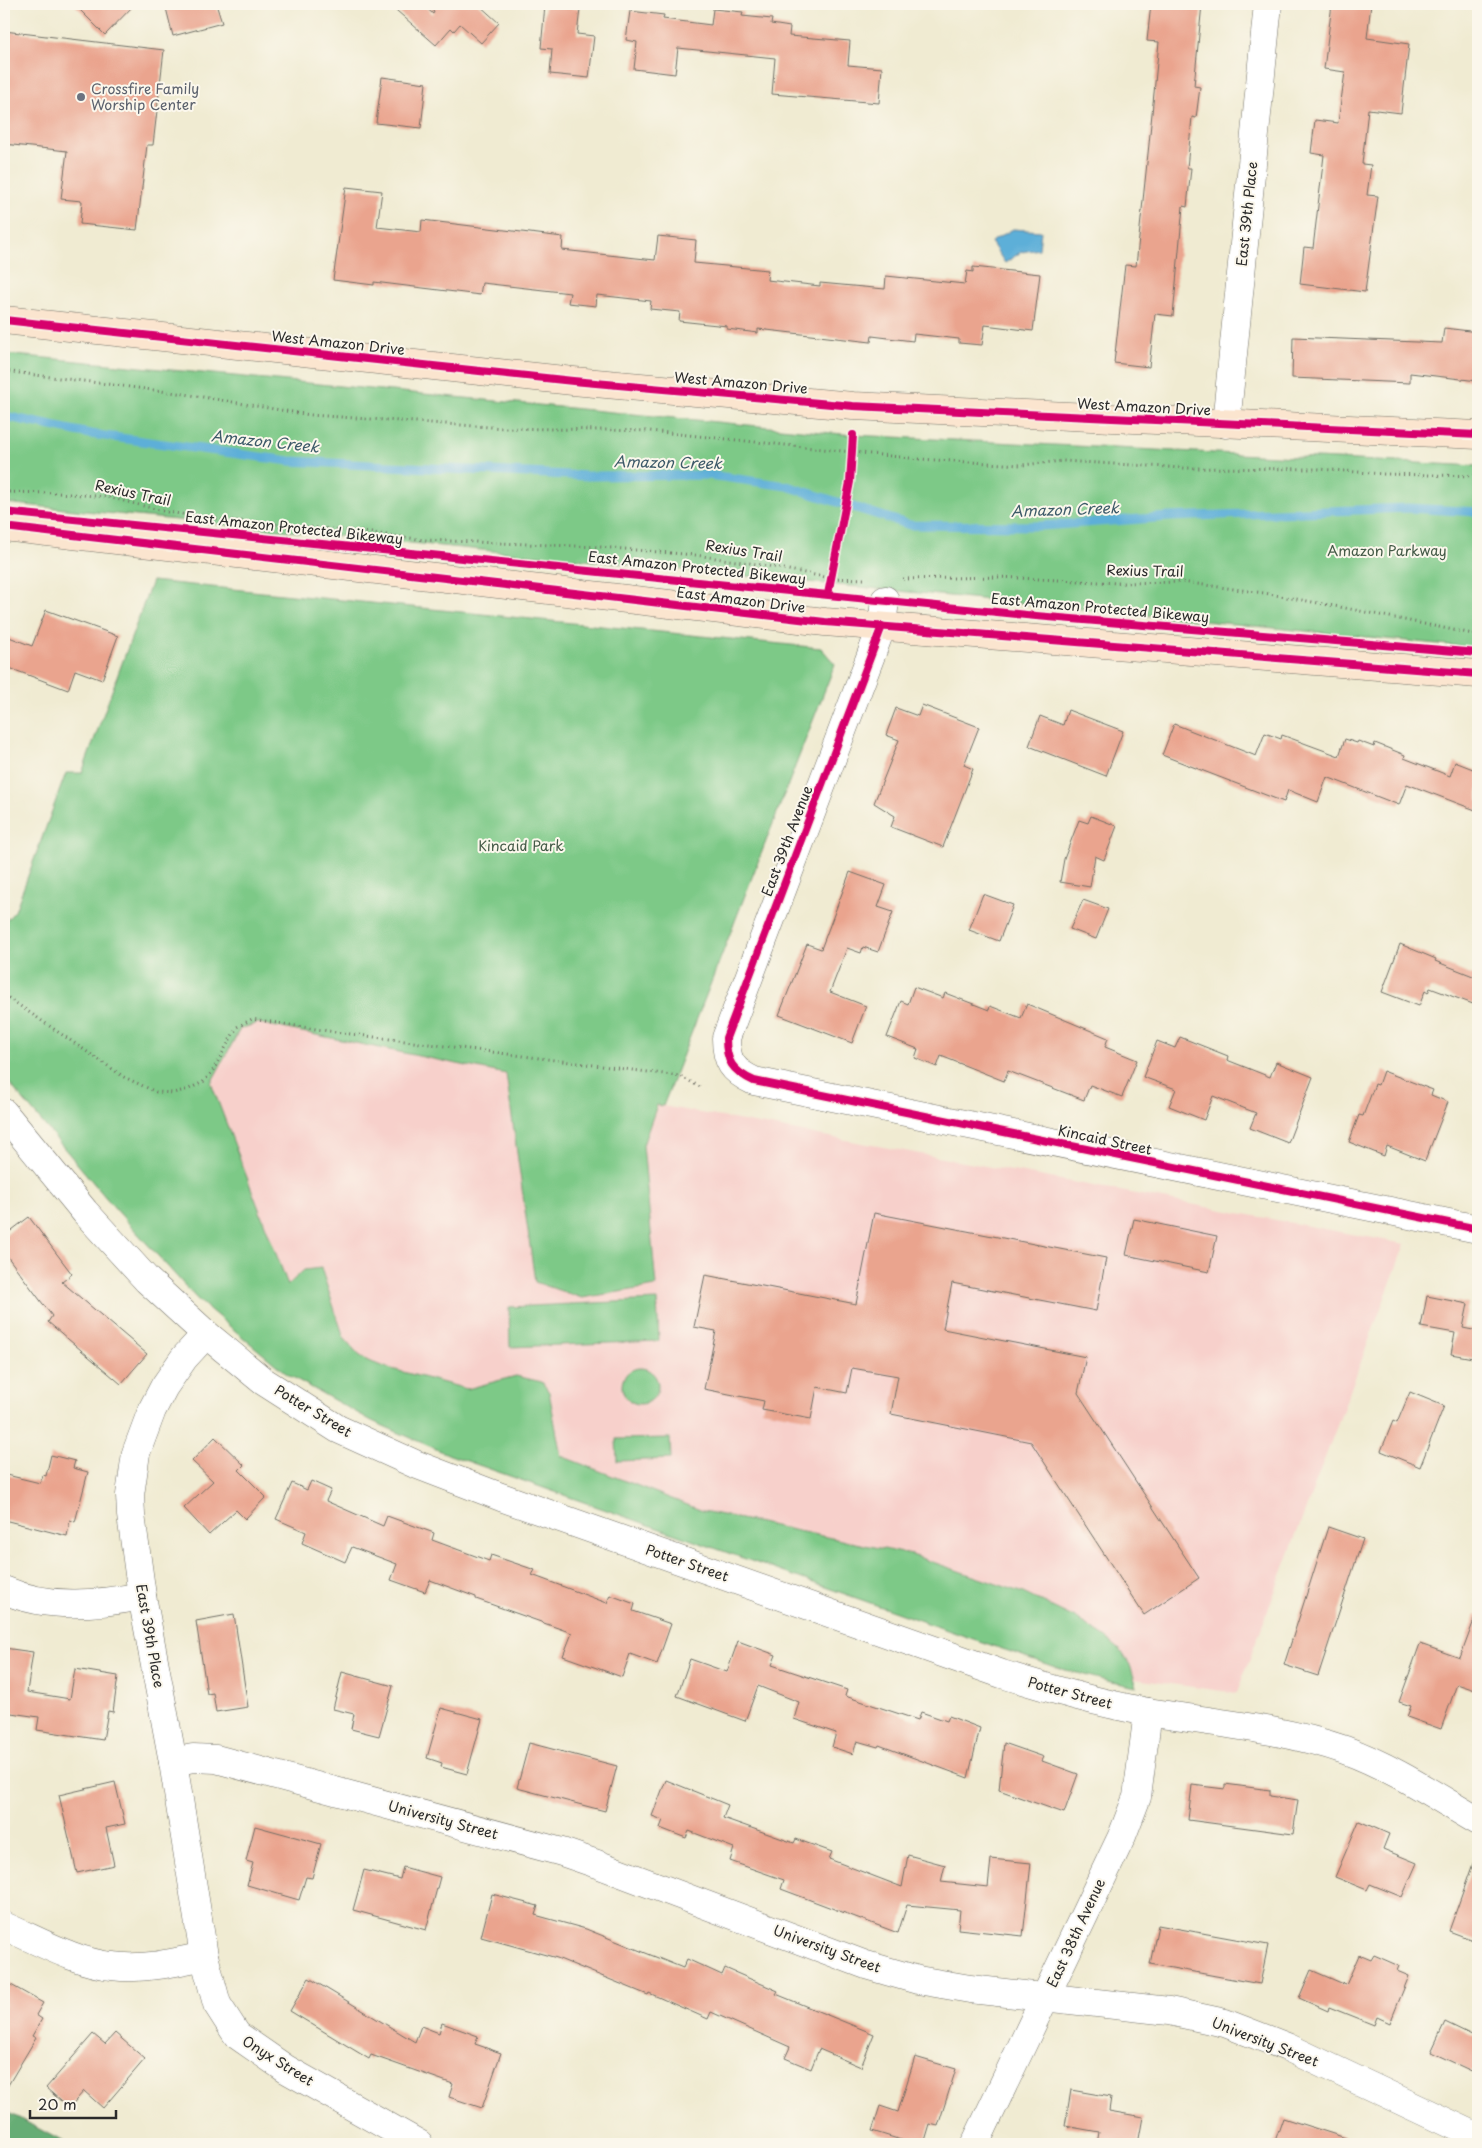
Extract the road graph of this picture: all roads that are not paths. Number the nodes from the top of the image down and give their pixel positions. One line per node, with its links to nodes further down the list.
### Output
1 (1268, 4): 3 (street, East 39th Place)
2 (4, 320): 3 (main road, West Amazon Drive)
3 (1226, 424): 4 (main road, West Amazon Drive)
4 (1478, 435)
5 (4, 527): 7 (main road, East Amazon Drive)
6 (884, 586): 7 (street, East 39th Avenue)
7 (882, 626): 8 (main road, East Amazon Drive); 9 (street, East 39th Avenue)
8 (1478, 674)
9 (732, 1065): 11 (street, Kincaid Street)
10 (4, 1113): 12 (street, Potter Street)
11 (1478, 1229)
12 (206, 1334): 14 (street, East 39th Place); 15 (street, Potter Street)
13 (4, 1590): 14 (street)
14 (142, 1596): 16 (street, East 39th Place)
15 (1148, 1712): 17 (street, Potter Street); 20 (street, East 38th Avenue)
16 (173, 1762): 19 (street, East 39th Place); 20 (street, University Street)
17 (1478, 1821)
18 (4, 1926): 19 (street)
19 (204, 1956): 22 (street, Onyx Street)
20 (1045, 1998): 21 (street, University Street); 23 (street, East 38th Avenue)
21 (1478, 2137)
22 (419, 2144)
23 (975, 2144)

